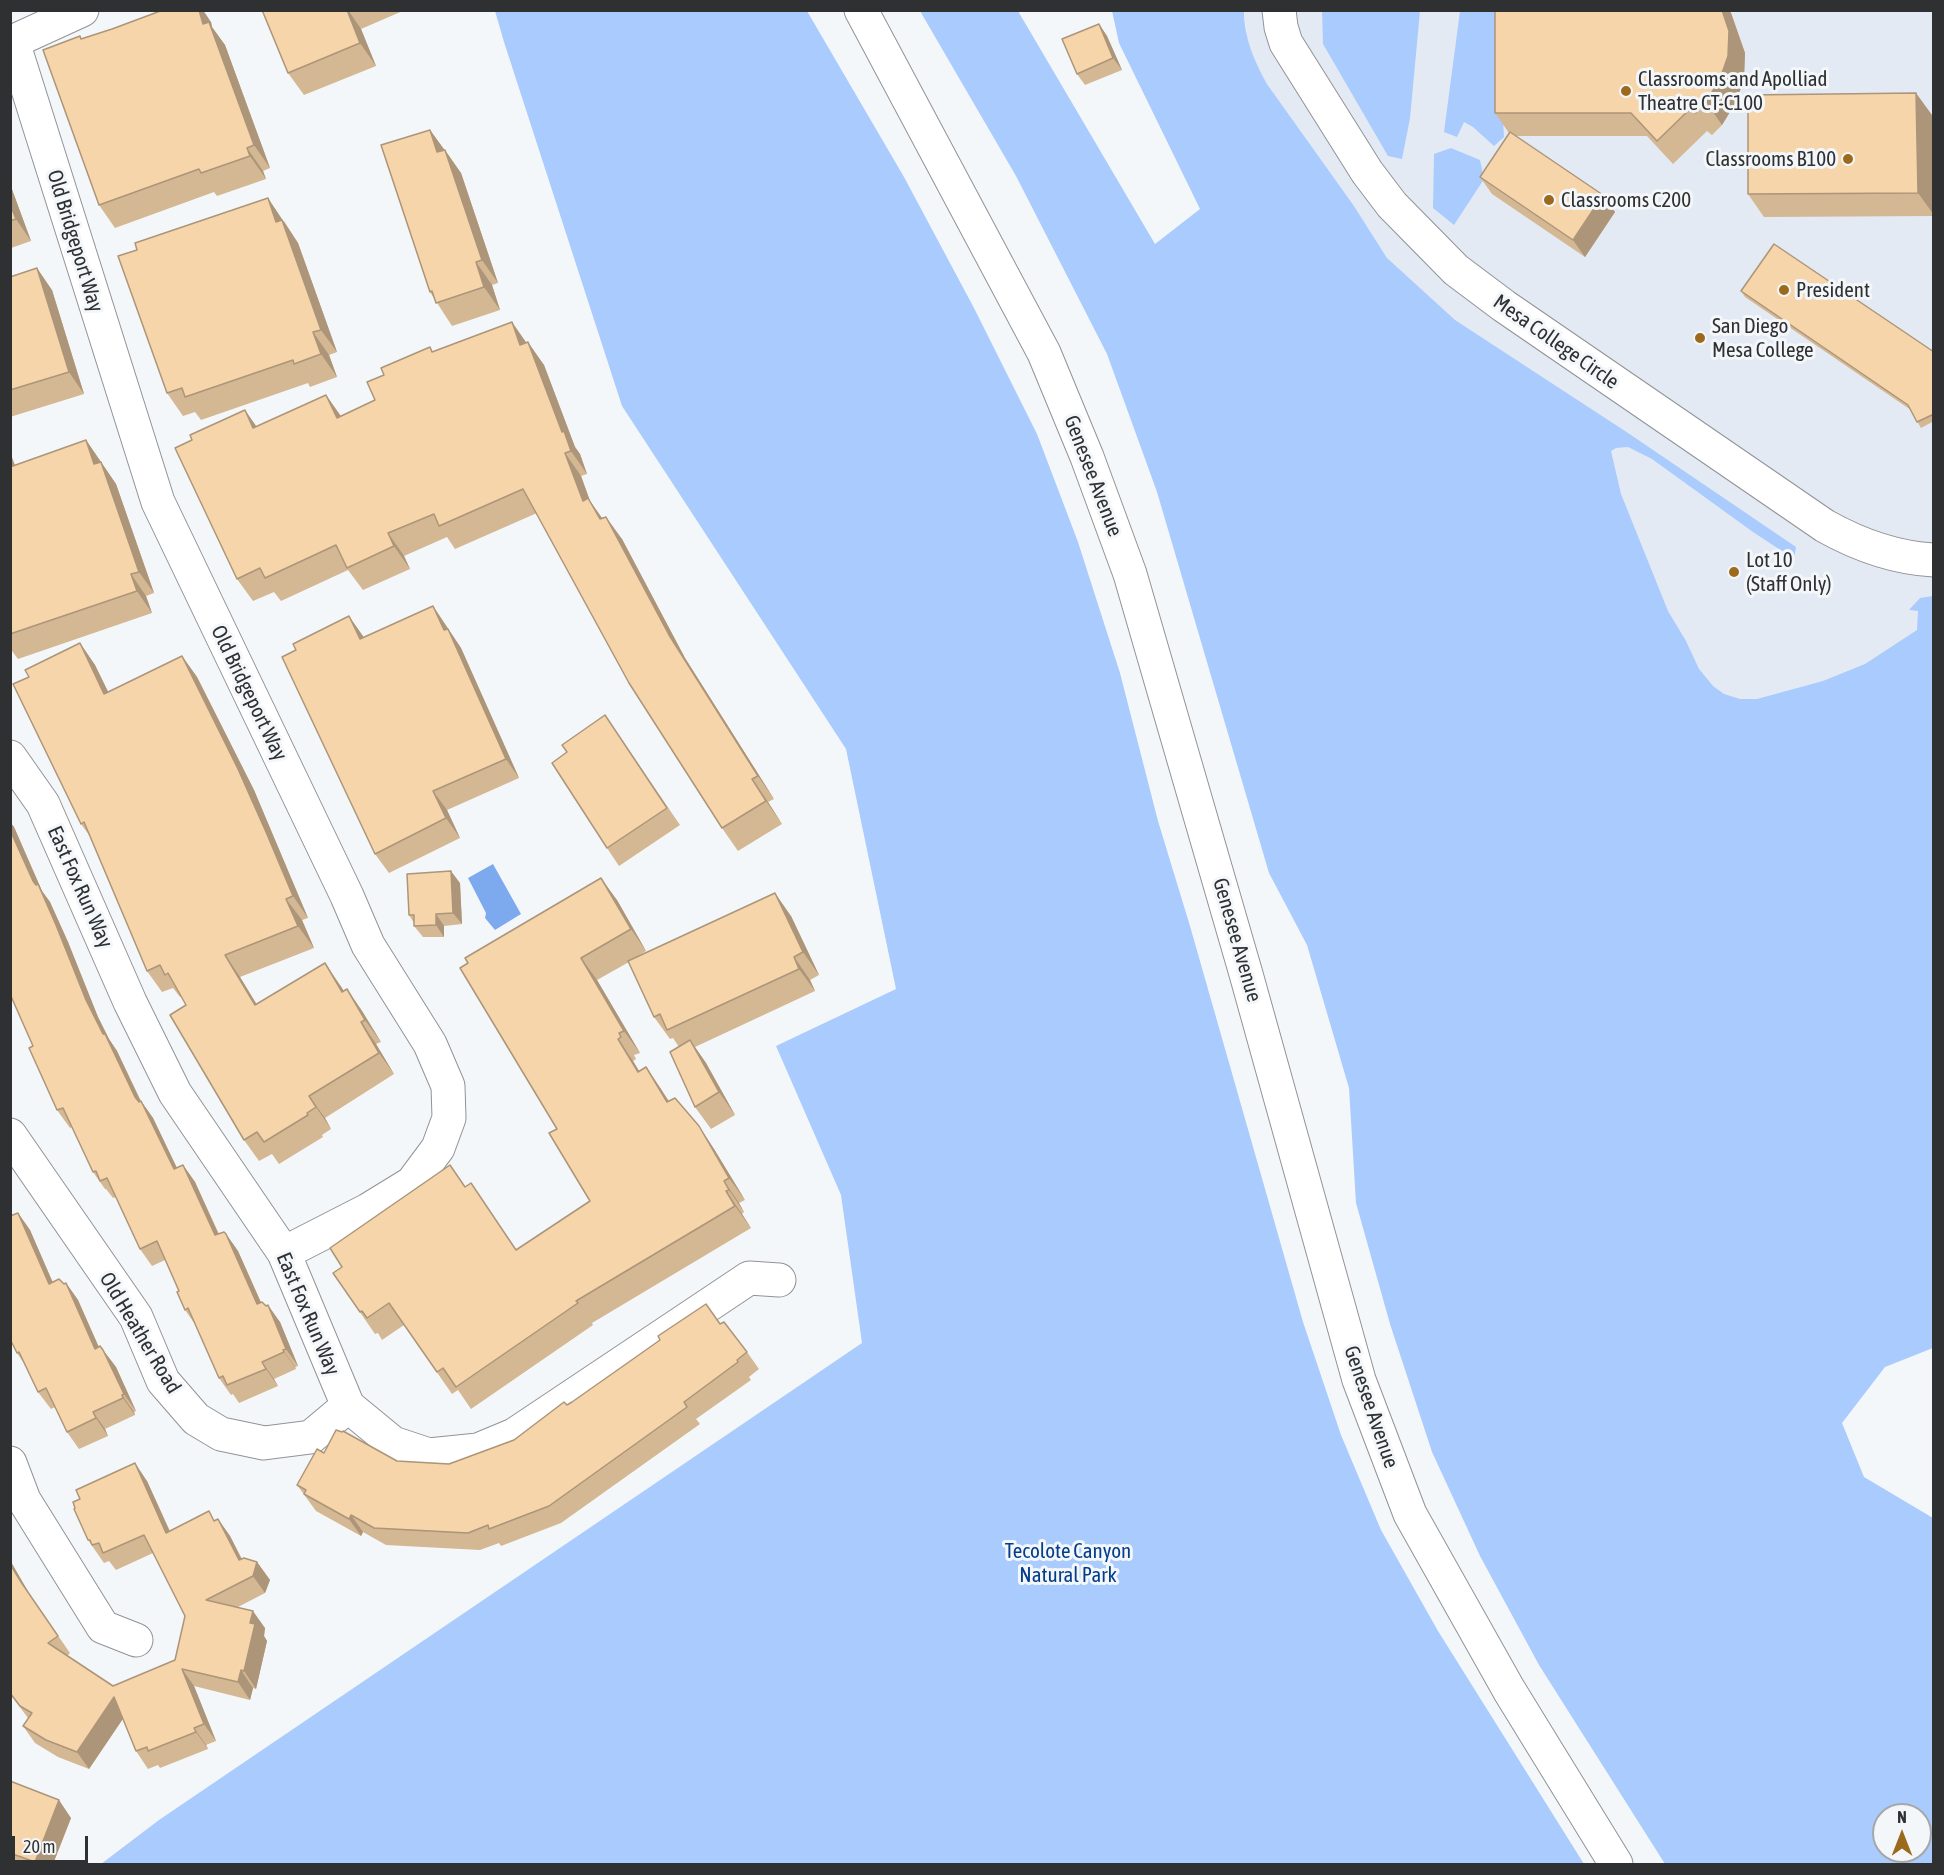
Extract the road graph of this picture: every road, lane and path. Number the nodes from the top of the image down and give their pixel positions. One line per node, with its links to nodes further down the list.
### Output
1 (82, 10): 4 (street)
2 (861, 10): 14 (street, Genesee Avenue)
3 (1279, 10): 5 (street, Mesa College Circle)
4 (12, 42): 8 (street, Old Bridgeport Way)
5 (1934, 560)
6 (10, 758): 8 (street, East Fox Run Way)
7 (10, 1135): 10 (street, Old Heather Road)
8 (284, 1253): 10 (street, East Fox Run Way)
9 (779, 1280): 10 (street, East Fox Run Way)
10 (348, 1406)
11 (10, 1463): 12 (street)
12 (17, 1503): 13 (street)
13 (136, 1640)
14 (1616, 1864)

